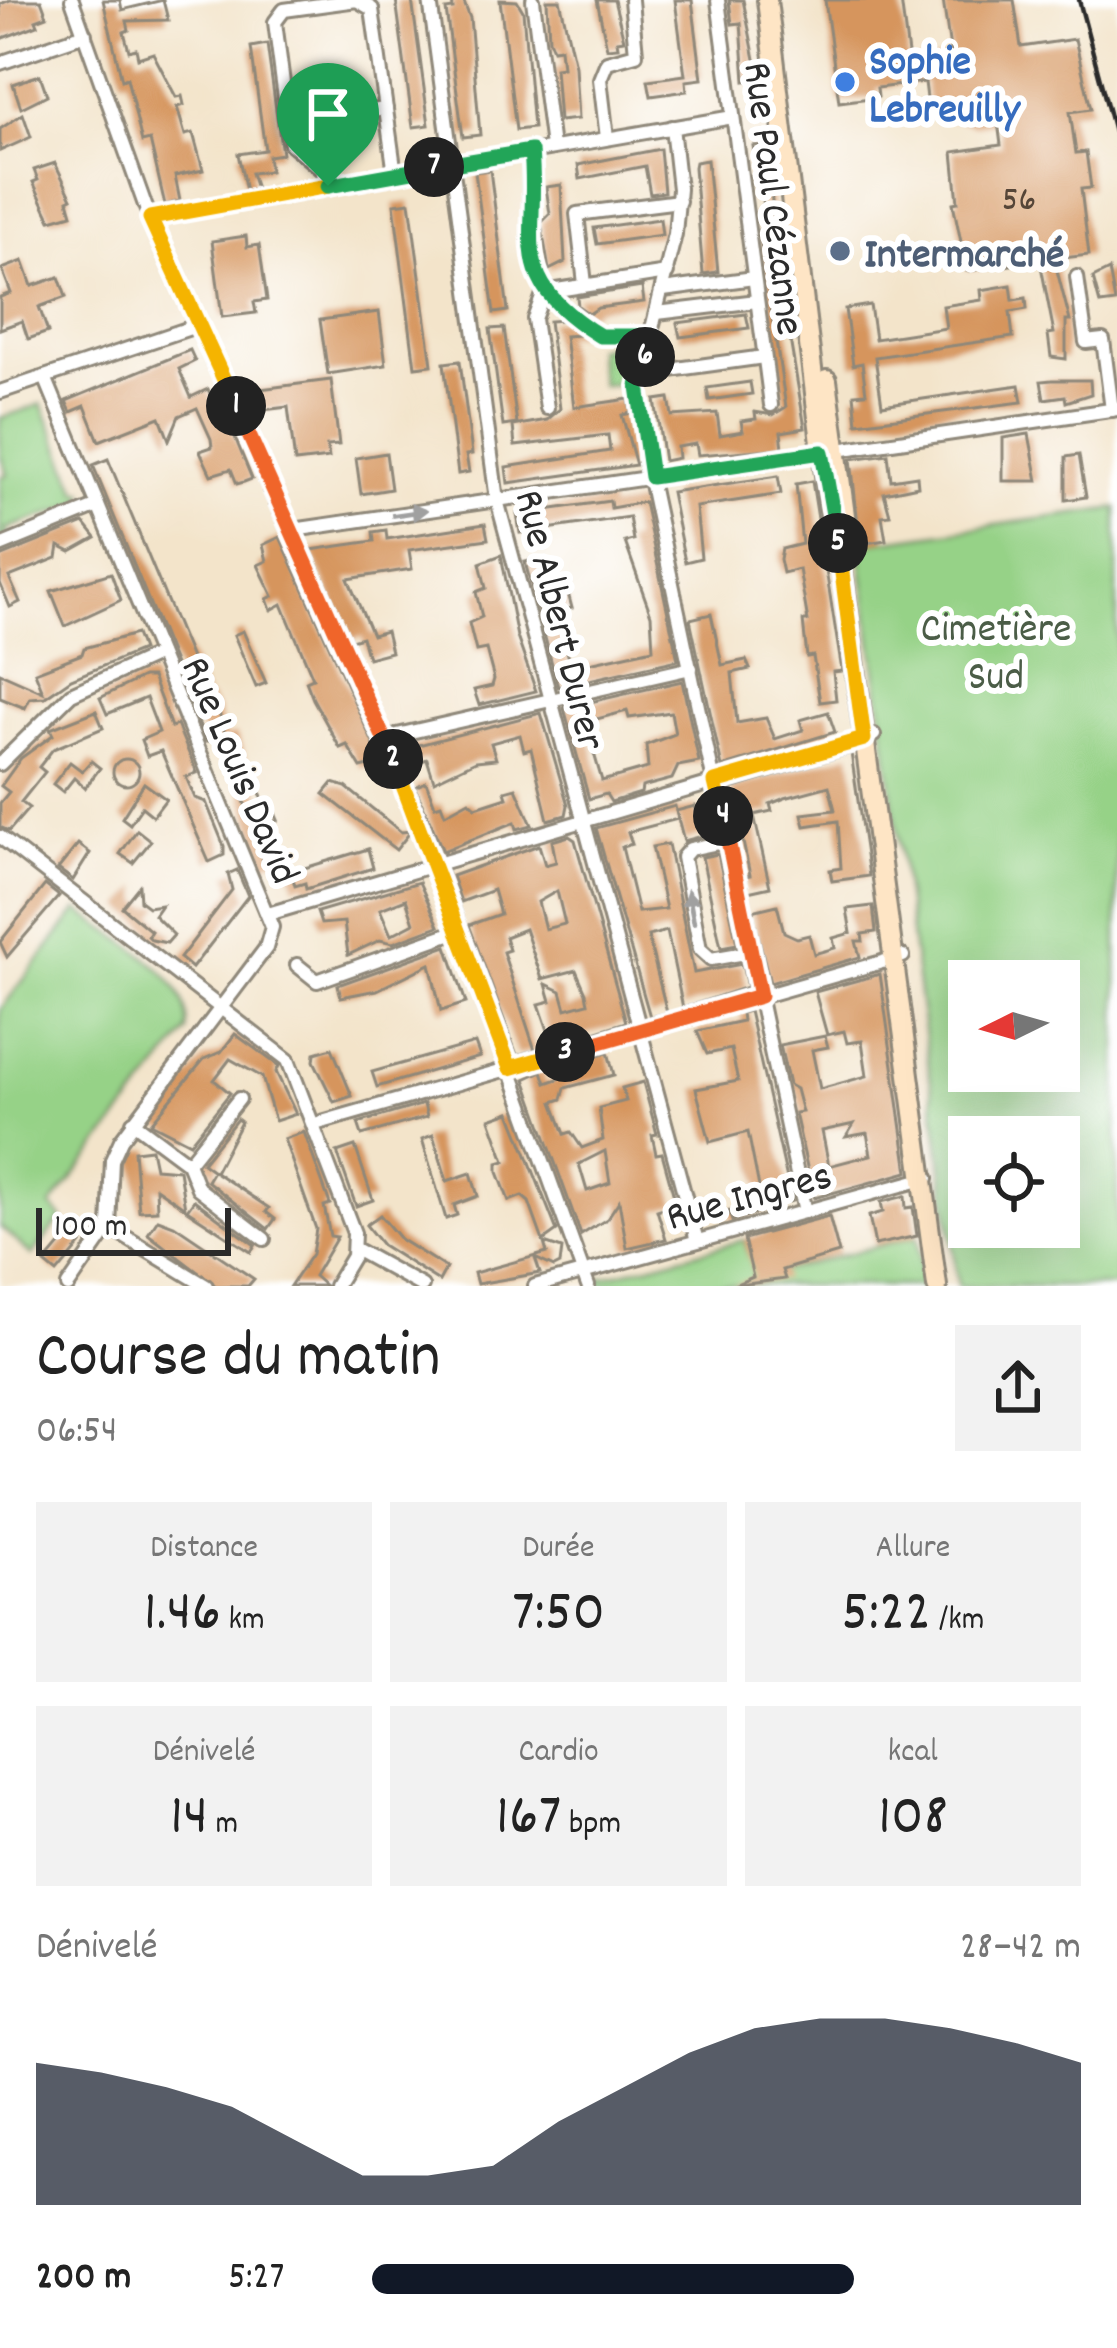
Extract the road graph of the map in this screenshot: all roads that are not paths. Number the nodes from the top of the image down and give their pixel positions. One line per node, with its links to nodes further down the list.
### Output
1 (73, 0): 8 (street)
2 (430, 0): 17 (street, Rue Albert Durer)
3 (533, 0): 15 (street)
4 (631, 0): 14 (street)
5 (718, 0): 11 (street, Rue Paul Cézanne)
6 (767, 0): 39 (main road)
7 (778, 0): 39 (main road)
8 (85, 34): 9 (street); 21 (street)
9 (0, 63)
10 (386, 110): 12 (street); 12 (street); 18 (street)
11 (733, 117): 13 (street); 24 (street, Rue Paul Cézanne)
12 (288, 122): 19 (street)
13 (672, 127): 14 (street); 20 (street)
14 (607, 138): 15 (street)
15 (552, 147): 16 (street)
16 (531, 151): 17 (street); 27 (street)
17 (452, 164): 18 (street); 41 (street, Rue Albert Durer)
18 (395, 174): 19 (street)
19 (328, 186): 21 (street)
20 (679, 201): 22 (street); 25 (street)
21 (150, 218): 30 (street)
22 (667, 273): 25 (street); 26 (street)
23 (1077, 277): 38 (street)
24 (754, 278): 26 (street); 28 (street, Rue Paul Cézanne)
25 (585, 284): 27 (street)
26 (663, 290): 29 (street)
27 (544, 292): 31 (street); 37 (street)
28 (757, 301): 29 (street); 32 (street, Rue Paul Cézanne)
29 (657, 313): 31 (street)
30 (199, 325): 34 (street); 43 (street)
31 (650, 336): 33 (street)
32 (764, 357): 33 (street); 36 (street, Rue Paul Cézanne)
33 (640, 374): 40 (street)
34 (45, 377): 35 (street); 42 (street, Rue Louis David)
35 (0, 392)
36 (771, 405)
37 (547, 408)
38 (1114, 409): 39 (street)
39 (829, 451): 40 (street); 48 (main road)
40 (651, 477): 41 (street); 46 (street)
41 (497, 500): 43 (street, one-way to 41); 47 (street, Rue Albert Durer)
42 (98, 506): 44 (street); 45 (street, Rue Louis David)
43 (293, 530): 49 (street)
44 (0, 546)
45 (159, 654): 50 (street); 56 (street, Rue Louis David)
46 (691, 668): 47 (street); 51 (street)
47 (548, 701): 49 (street); 52 (street, Rue Albert Durer)
48 (869, 737): 51 (street); 59 (main road)
49 (384, 738): 55 (street)
50 (0, 764)
51 (715, 782): 52 (street); 54 (street)
52 (580, 823): 55 (street); 63 (street, Rue Albert Durer)
53 (0, 837): 62 (street)
54 (728, 841): 58 (street); 58 (street, one-way to 54)
55 (436, 865): 56 (street); 57 (street)
56 (268, 914): 62 (street, Rue Louis David)
57 (460, 930): 60 (street); 64 (street)
58 (751, 952): 61 (street)
59 (898, 957): 61 (street); 69 (main road)
60 (297, 965)
61 (760, 996): 63 (street); 70 (street)
62 (221, 1008): 66 (street, Rue Louis David); 67 (street)
63 (638, 1031): 64 (street); 73 (street, Rue Albert Durer)
64 (510, 1068): 67 (street); 75 (street)
65 (239, 1099): 68 (street)
66 (133, 1122): 68 (street); 71 (street, Rue Louis David)
67 (315, 1124): 74 (street)
68 (188, 1163): 72 (street)
69 (927, 1178): 70 (street, Rue Ingres); 81 (main road)
70 (805, 1212): 73 (street, Rue Ingres)
71 (109, 1227): 76 (street); 77 (street)
72 (264, 1239)
73 (697, 1241): 75 (street, Rue Ingres)
74 (355, 1249): 78 (street); 79 (street)
75 (585, 1280): 80 (street, Rue Ingres)
76 (68, 1286)
77 (206, 1286)
78 (335, 1286)
79 (422, 1286)
80 (535, 1286)
81 (941, 1286)

